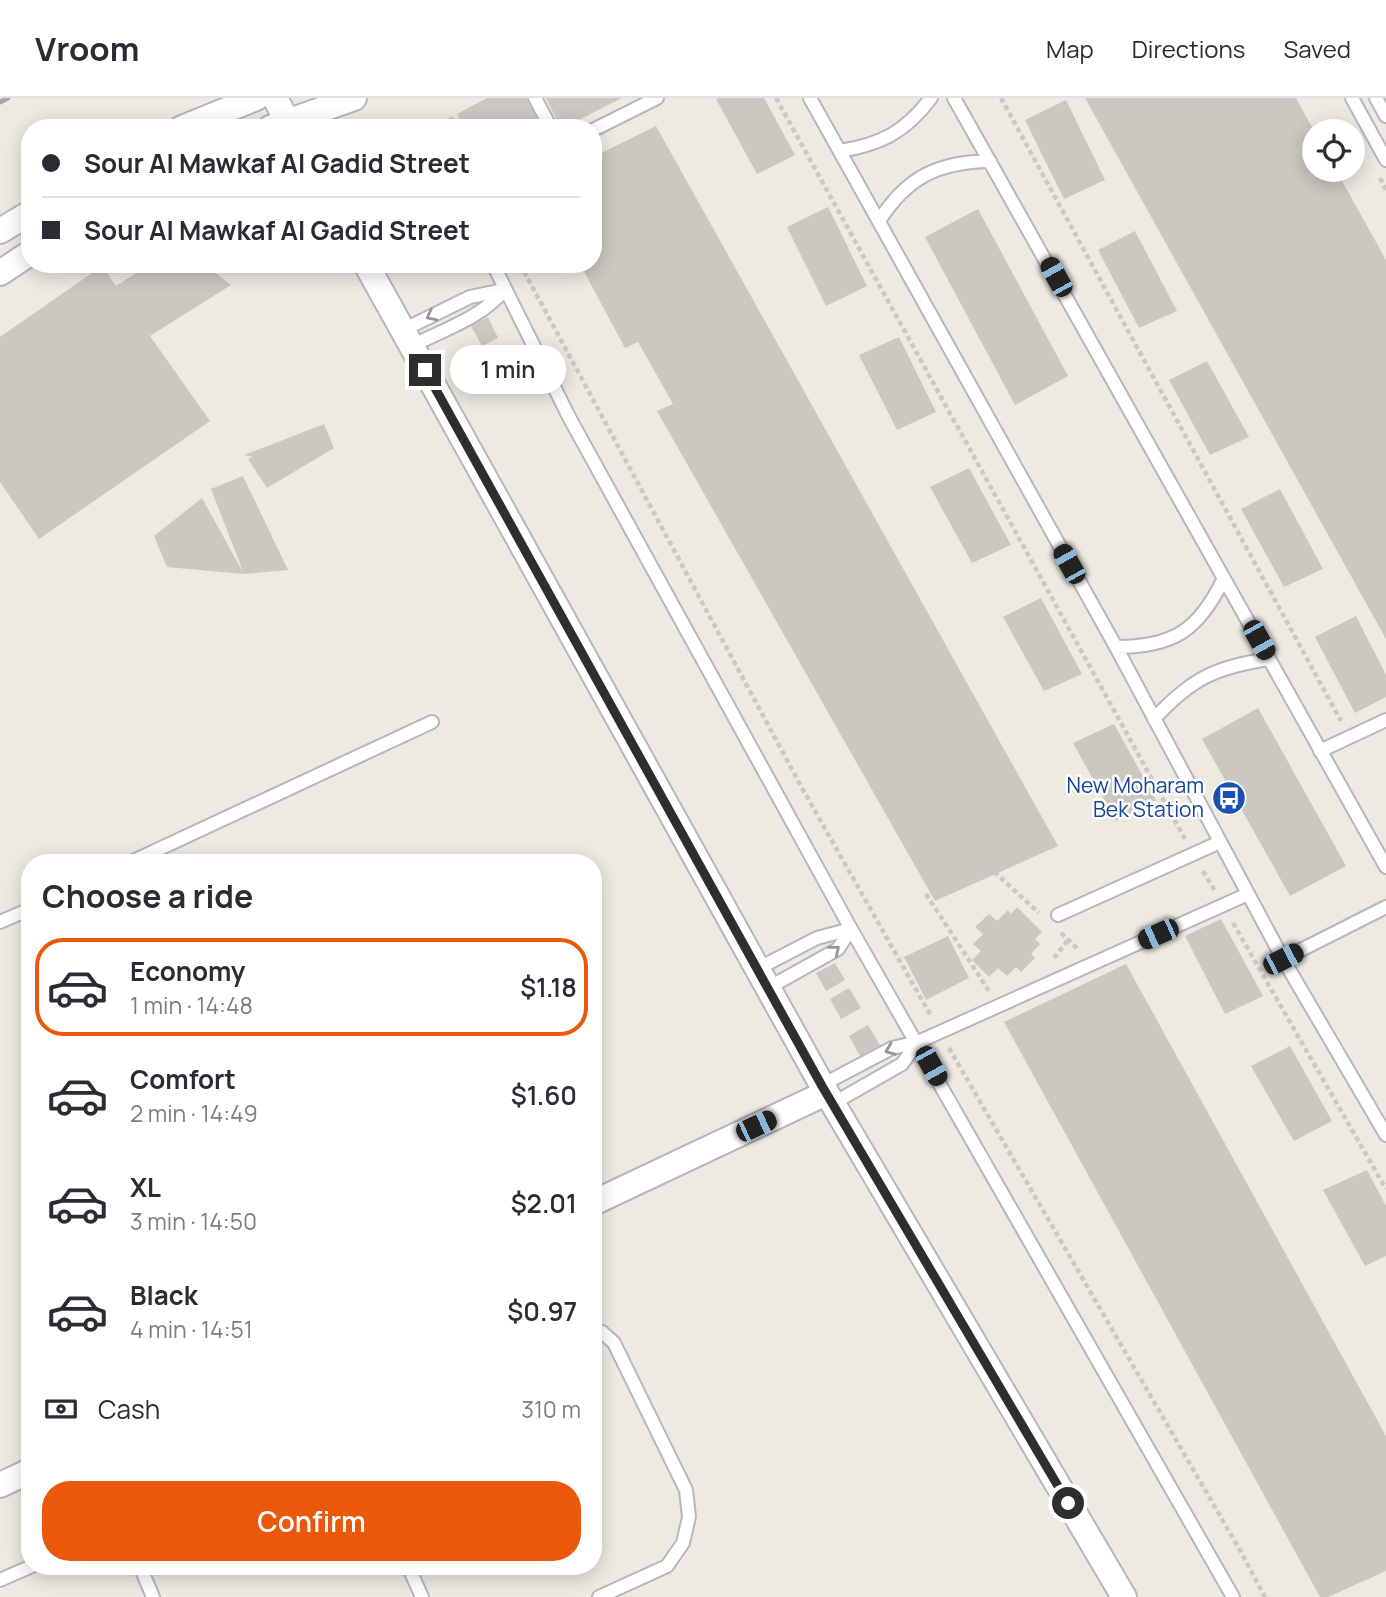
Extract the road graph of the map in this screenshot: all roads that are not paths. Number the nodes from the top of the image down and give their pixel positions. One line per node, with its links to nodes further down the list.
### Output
1 (256, 98): 12 (street)
2 (275, 98): 13 (street)
3 (354, 98): 14 (street)
4 (535, 98): 15 (lane)
5 (657, 98): 16 (lane)
6 (810, 98): 17 (lane)
7 (931, 98): 17 (lane)
8 (954, 98): 19 (lane)
9 (1352, 98): 18 (lane)
10 (1376, 98): 11 (lane)
11 (1386, 116)
12 (204, 119)
13 (281, 119)
14 (299, 119)
15 (546, 119)
16 (602, 126)
17 (840, 151): 21 (lane)
18 (1386, 160)
19 (990, 161): 21 (lane); 29 (lane)
20 (21, 218): 22 (street)
21 (879, 221): 30 (lane)
22 (0, 231)
23 (21, 259): 24 (street)
24 (0, 273)
25 (371, 273): 28 (street)
26 (497, 273): 27 (lane)
27 (504, 289): 28 (lane, one-way to 28); 28 (lane); 44 (lane)
28 (407, 338): 46 (street)
29 (1224, 578): 30 (lane); 31 (lane)
30 (1116, 647): 32 (lane)
31 (1269, 659): 32 (lane); 35 (lane)
32 (1154, 719): 36 (lane)
33 (1386, 720): 35 (lane)
34 (432, 722): 37 (lane)
35 (1321, 751): 38 (lane)
36 (1220, 842): 39 (lane); 42 (lane)
37 (148, 854)
38 (1386, 867)
39 (1248, 894): 45 (lane); 47 (lane)
40 (1386, 907): 45 (lane)
41 (21, 913): 43 (lane)
42 (1058, 915)
43 (0, 922)
44 (851, 929): 46 (lane); 46 (lane, one-way to 44); 47 (lane)
45 (1283, 959): 49 (lane)
46 (762, 979): 48 (street)
47 (918, 1042): 48 (lane, one-way to 48); 48 (lane); 62 (lane)
48 (827, 1094): 50 (street); 61 (street)
49 (1386, 1135)
50 (602, 1199)
51 (602, 1332): 60 (lane)
52 (21, 1475): 53 (street)
53 (0, 1485)
54 (21, 1571): 57 (lane)
55 (144, 1575): 58 (lane)
56 (412, 1575): 59 (lane)
57 (0, 1580)
58 (153, 1597)
59 (422, 1597)
60 (599, 1597)
61 (1124, 1597)
62 (1233, 1597)

